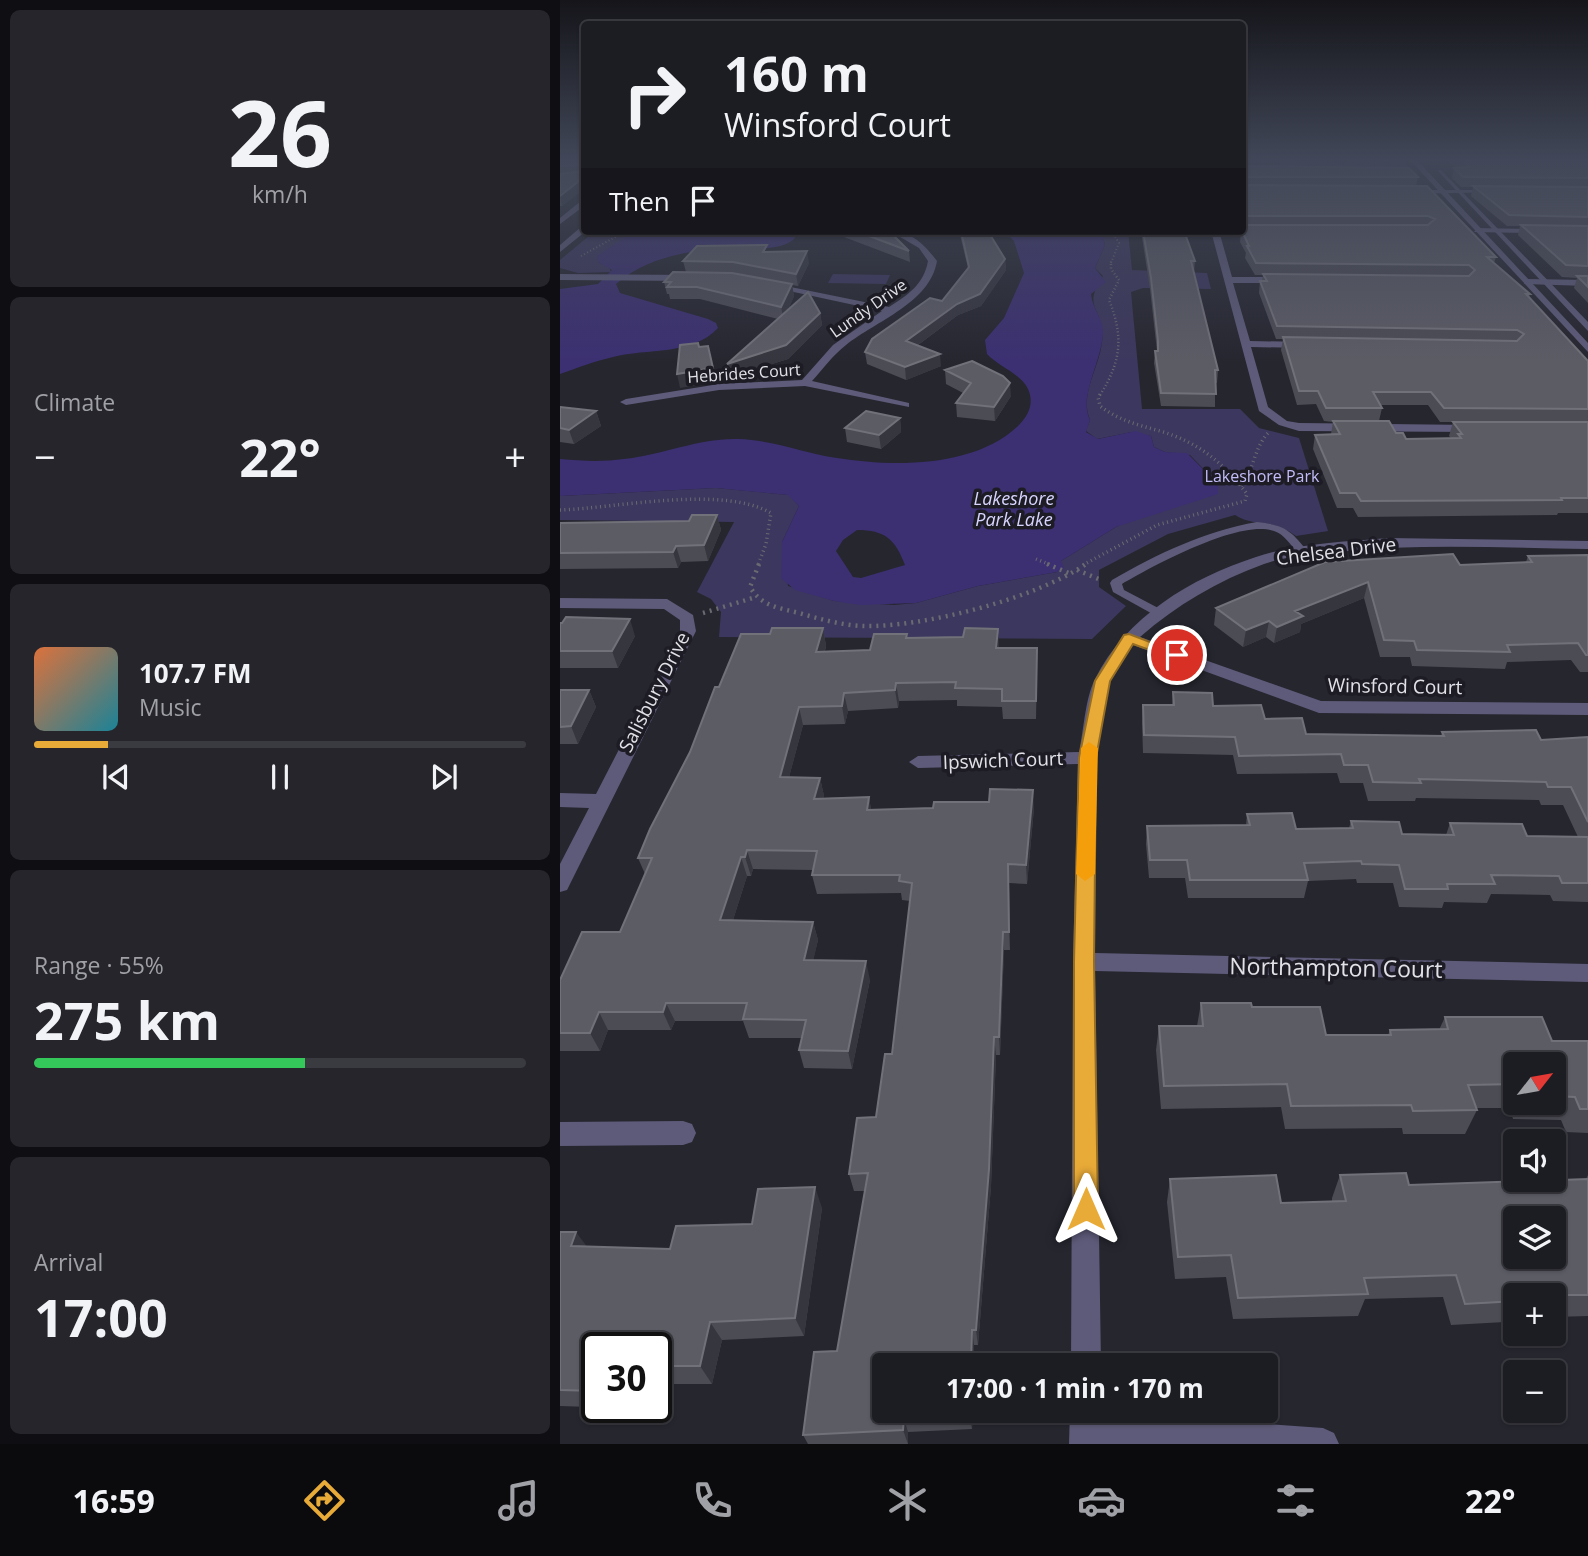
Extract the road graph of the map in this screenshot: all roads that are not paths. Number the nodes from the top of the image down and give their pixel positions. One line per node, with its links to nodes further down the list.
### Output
1 (1475, 227): 3 (street)
2 (1492, 227): 4 (street)
3 (1477, 230): 4 (street); 14 (street)
4 (1495, 231): 6 (street); 15 (street)
5 (581, 232): 9 (street)
6 (1588, 232)
7 (902, 235): 18 (street, Lundy Drive)
8 (1216, 235): 12 (street)
9 (560, 249)
10 (560, 277): 11 (street)
11 (698, 278)
12 (1227, 280): 13 (street); 20 (street)
13 (1294, 281)
14 (1527, 282): 15 (street); 22 (street)
15 (1545, 282): 16 (street); 19 (street)
16 (1588, 283)
17 (758, 284): 18 (street)
18 (891, 310): 23 (street, Lundy Drive)
19 (1588, 328)
20 (1246, 344): 21 (street); 26 (street)
21 (1313, 345)
22 (1587, 347)
23 (805, 383): 24 (street, Hebrides Court); 25 (street, Hebrides Court)
24 (626, 402)
25 (905, 405)
26 (1492, 429)
27 (1588, 545): 28 (street, Chelsea Drive)
28 (1301, 551): 30 (street, Chelsea Drive); 30 (lane)
29 (560, 603): 36 (street, Salisbury Drive)
30 (1158, 613): 31 (street, Chelsea Drive)
31 (1129, 638): 32 (street, Winsford Court); 33 (street, Chelsea Drive)
32 (1588, 709)
33 (1087, 758): 34 (street, Ipswich Court); 38 (street, Chelsea Drive)
34 (918, 762)
35 (560, 800): 36 (street)
36 (600, 801): 37 (street, Salisbury Drive)
37 (560, 884)
38 (1084, 962): 39 (street, Northampton Court); 42 (street, Chelsea Drive)
39 (1588, 973)
40 (683, 1133): 41 (street)
41 (560, 1134)
42 (1086, 1353)
43 (1085, 1427): 44 (street)
44 (1323, 1444)

